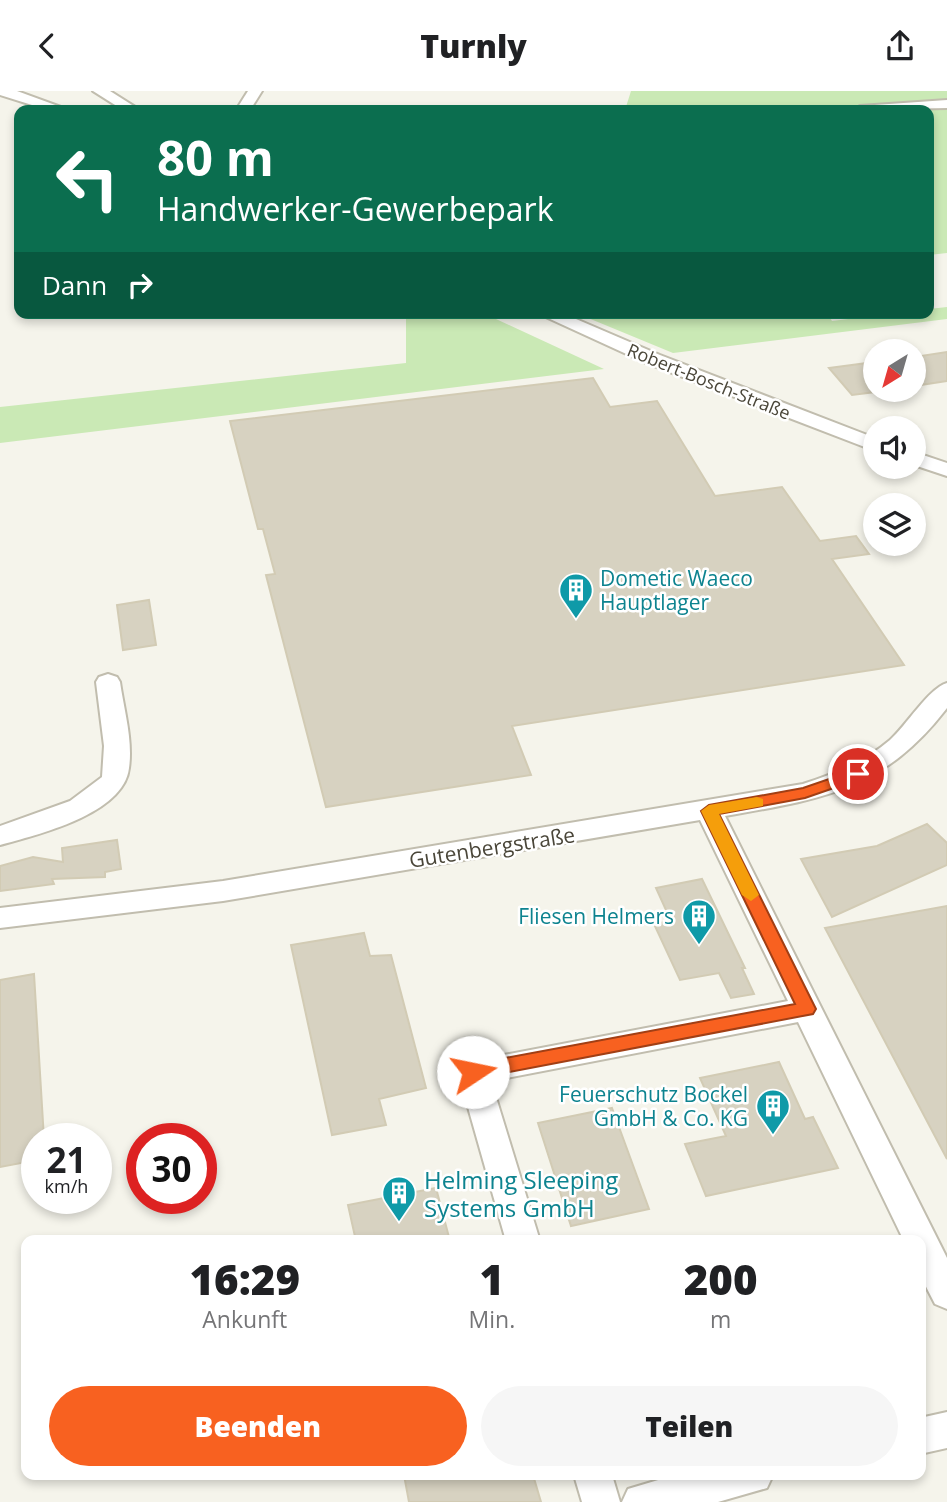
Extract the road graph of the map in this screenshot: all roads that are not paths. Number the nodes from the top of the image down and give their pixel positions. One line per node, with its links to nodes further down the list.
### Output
1 (2, 91): 5 (street)
2 (100, 91): 7 (street)
3 (66, 92): 5 (street)
4 (937, 100): 8 (street)
5 (38, 102): 6 (street)
6 (47, 105)
7 (124, 105)
8 (898, 105)
9 (560, 319): 10 (street, Robert-Bosch-Straße)
10 (863, 440)
11 (926, 462): 12 (street)
12 (947, 470)
13 (108, 682): 16 (street)
14 (947, 691): 15 (street, Gutenbergstraße)
15 (709, 811): 17 (street, Gutenbergstraße); 18 (street)
16 (0, 836)
17 (0, 918)
18 (807, 1009): 19 (street); 20 (street)
19 (521, 1235)
20 (918, 1235)
21 (926, 1250): 22 (street)
22 (947, 1293)
23 (947, 1430): 24 (street)
24 (926, 1435)
25 (594, 1480): 27 (street)
26 (733, 1480): 28 (street)
27 (601, 1502)
28 (641, 1502)

